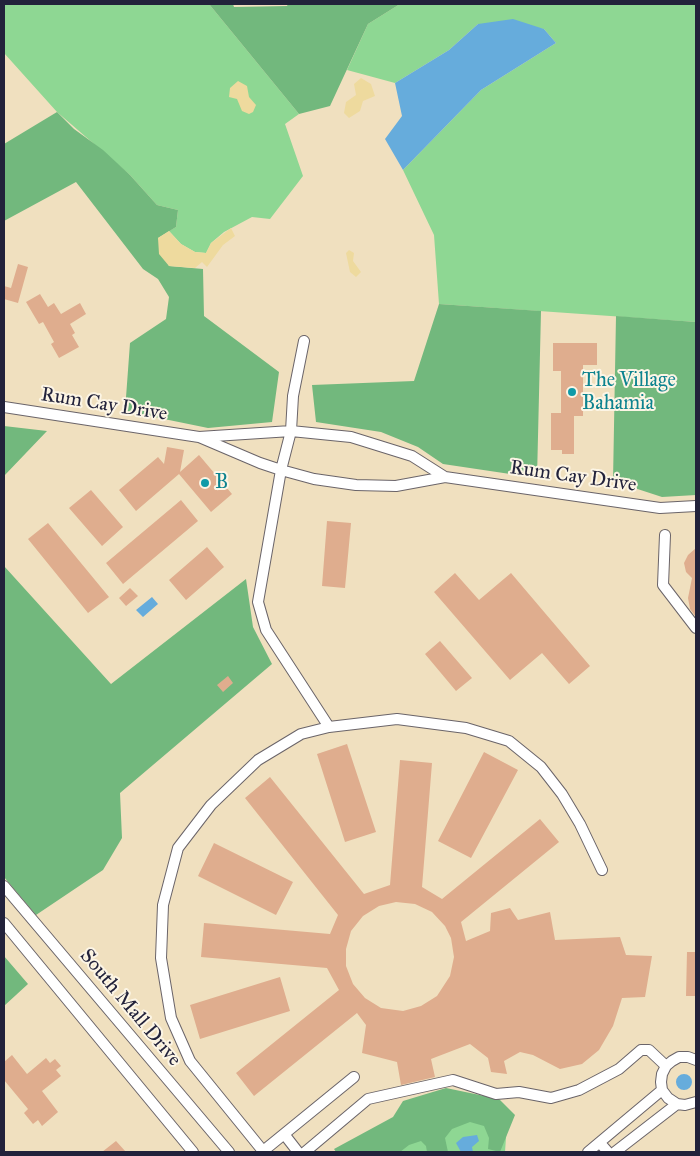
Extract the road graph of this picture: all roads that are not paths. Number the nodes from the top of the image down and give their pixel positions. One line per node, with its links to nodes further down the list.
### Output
1 (304, 341): 3 (street)
2 (4, 407): 4 (street, Rum Cay Drive)
3 (291, 431): 4 (street, Rum Cay Drive); 5 (street); 6 (street, Rum Cay Drive)
4 (199, 437): 5 (street, Rum Cay Drive)
5 (281, 470): 6 (street, Rum Cay Drive); 10 (street)
6 (445, 476): 7 (street, Rum Cay Drive)
7 (696, 506)
8 (665, 535): 9 (street)
9 (696, 628)
10 (330, 727): 11 (street); 24 (street)
11 (602, 870)
12 (4, 886): 23 (street, South Mall Drive)
13 (4, 923): 22 (street)
14 (696, 1060): 15 (street)
15 (666, 1066): 17 (street); 26 (street)
16 (354, 1077): 20 (street)
17 (662, 1090): 18 (street); 21 (street)
18 (677, 1104): 19 (street); 29 (street)
19 (695, 1104)
20 (284, 1134): 24 (street); 25 (street)
21 (600, 1143): 27 (street); 28 (street)
22 (193, 1152)
23 (229, 1152)
24 (263, 1152)
25 (298, 1152)
26 (305, 1152)
27 (588, 1152)
28 (608, 1152)
29 (615, 1152)

